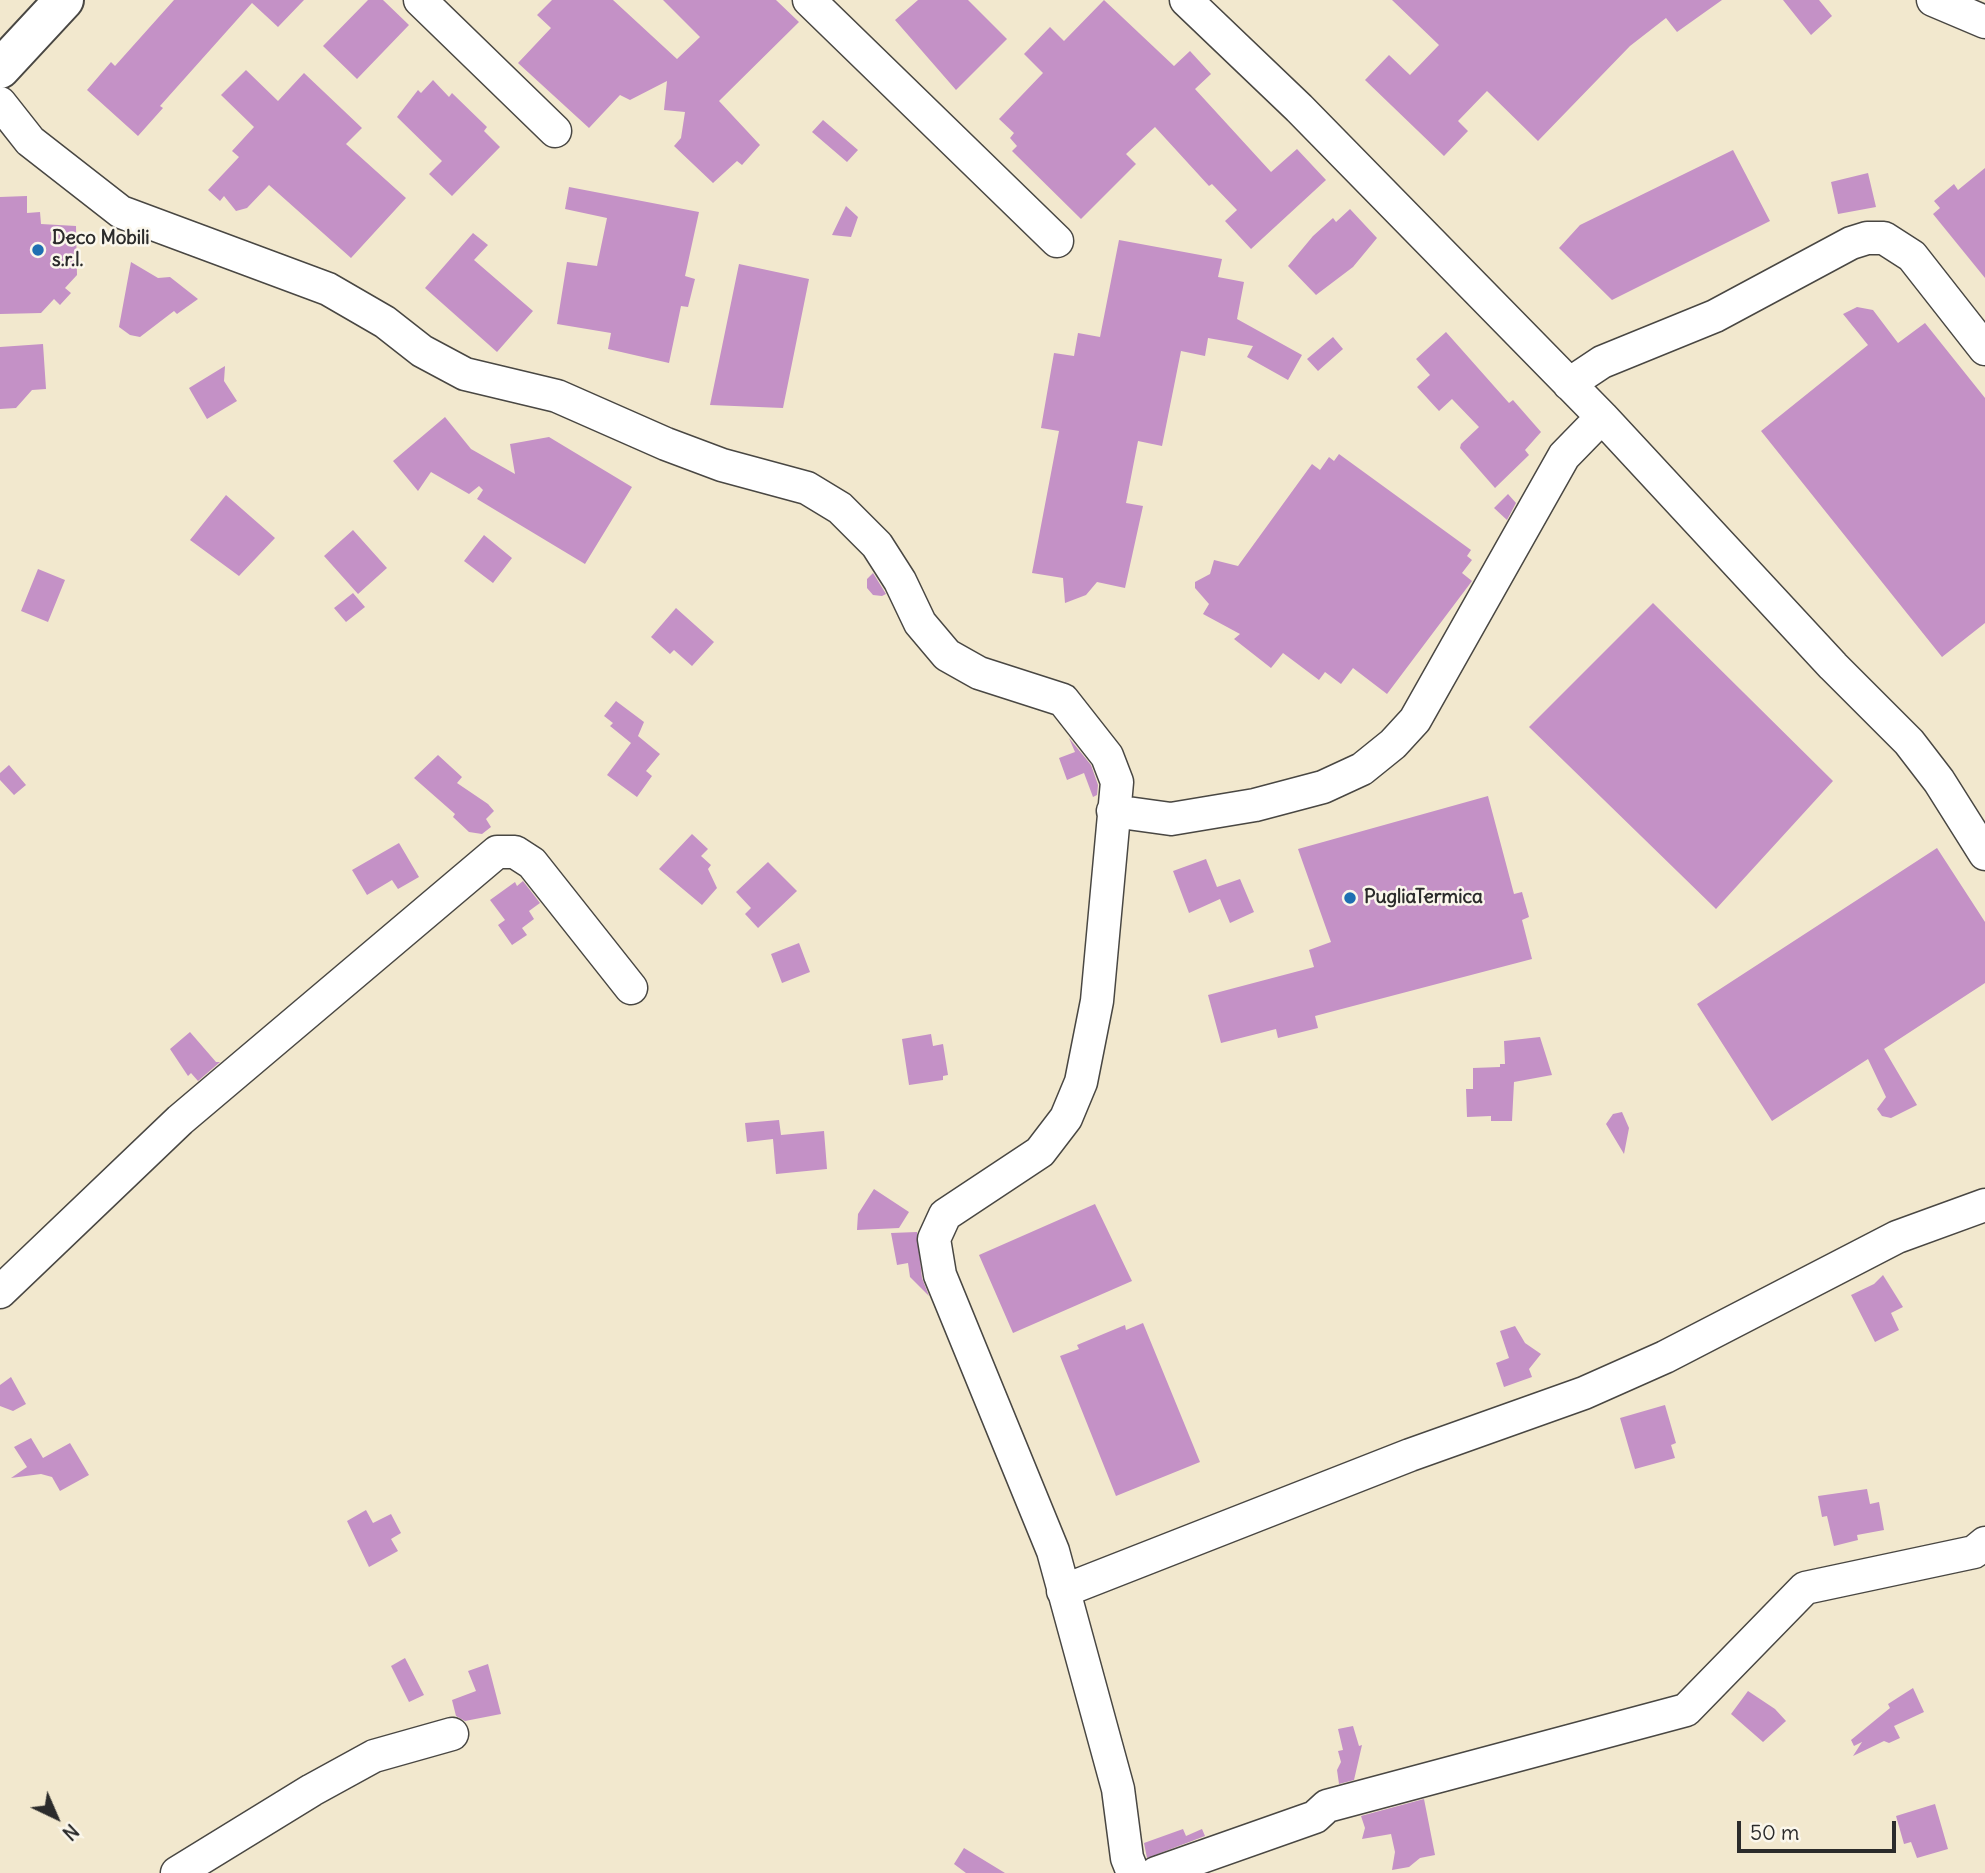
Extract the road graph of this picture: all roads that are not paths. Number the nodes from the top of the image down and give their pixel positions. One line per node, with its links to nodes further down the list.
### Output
1 (64, 0): 7 (main road)
2 (420, 0): 9 (street)
3 (809, 0): 10 (street)
4 (1186, 0): 12 (street)
5 (1933, 0): 6 (street)
6 (1985, 22)
7 (0, 69)
8 (0, 103): 14 (street)
9 (555, 131)
10 (1057, 241)
11 (1985, 349): 12 (street)
12 (1569, 384): 13 (street)
13 (1602, 417): 14 (street); 15 (street)
14 (1113, 811): 20 (street)
15 (1985, 854)
16 (631, 988): 18 (street)
17 (1985, 1205): 20 (street)
18 (0, 1292)
19 (1985, 1543): 24 (street)
20 (1063, 1591): 22 (street)
21 (452, 1734): 23 (street)
22 (1125, 1868)
23 (177, 1873)
24 (1156, 1873)

